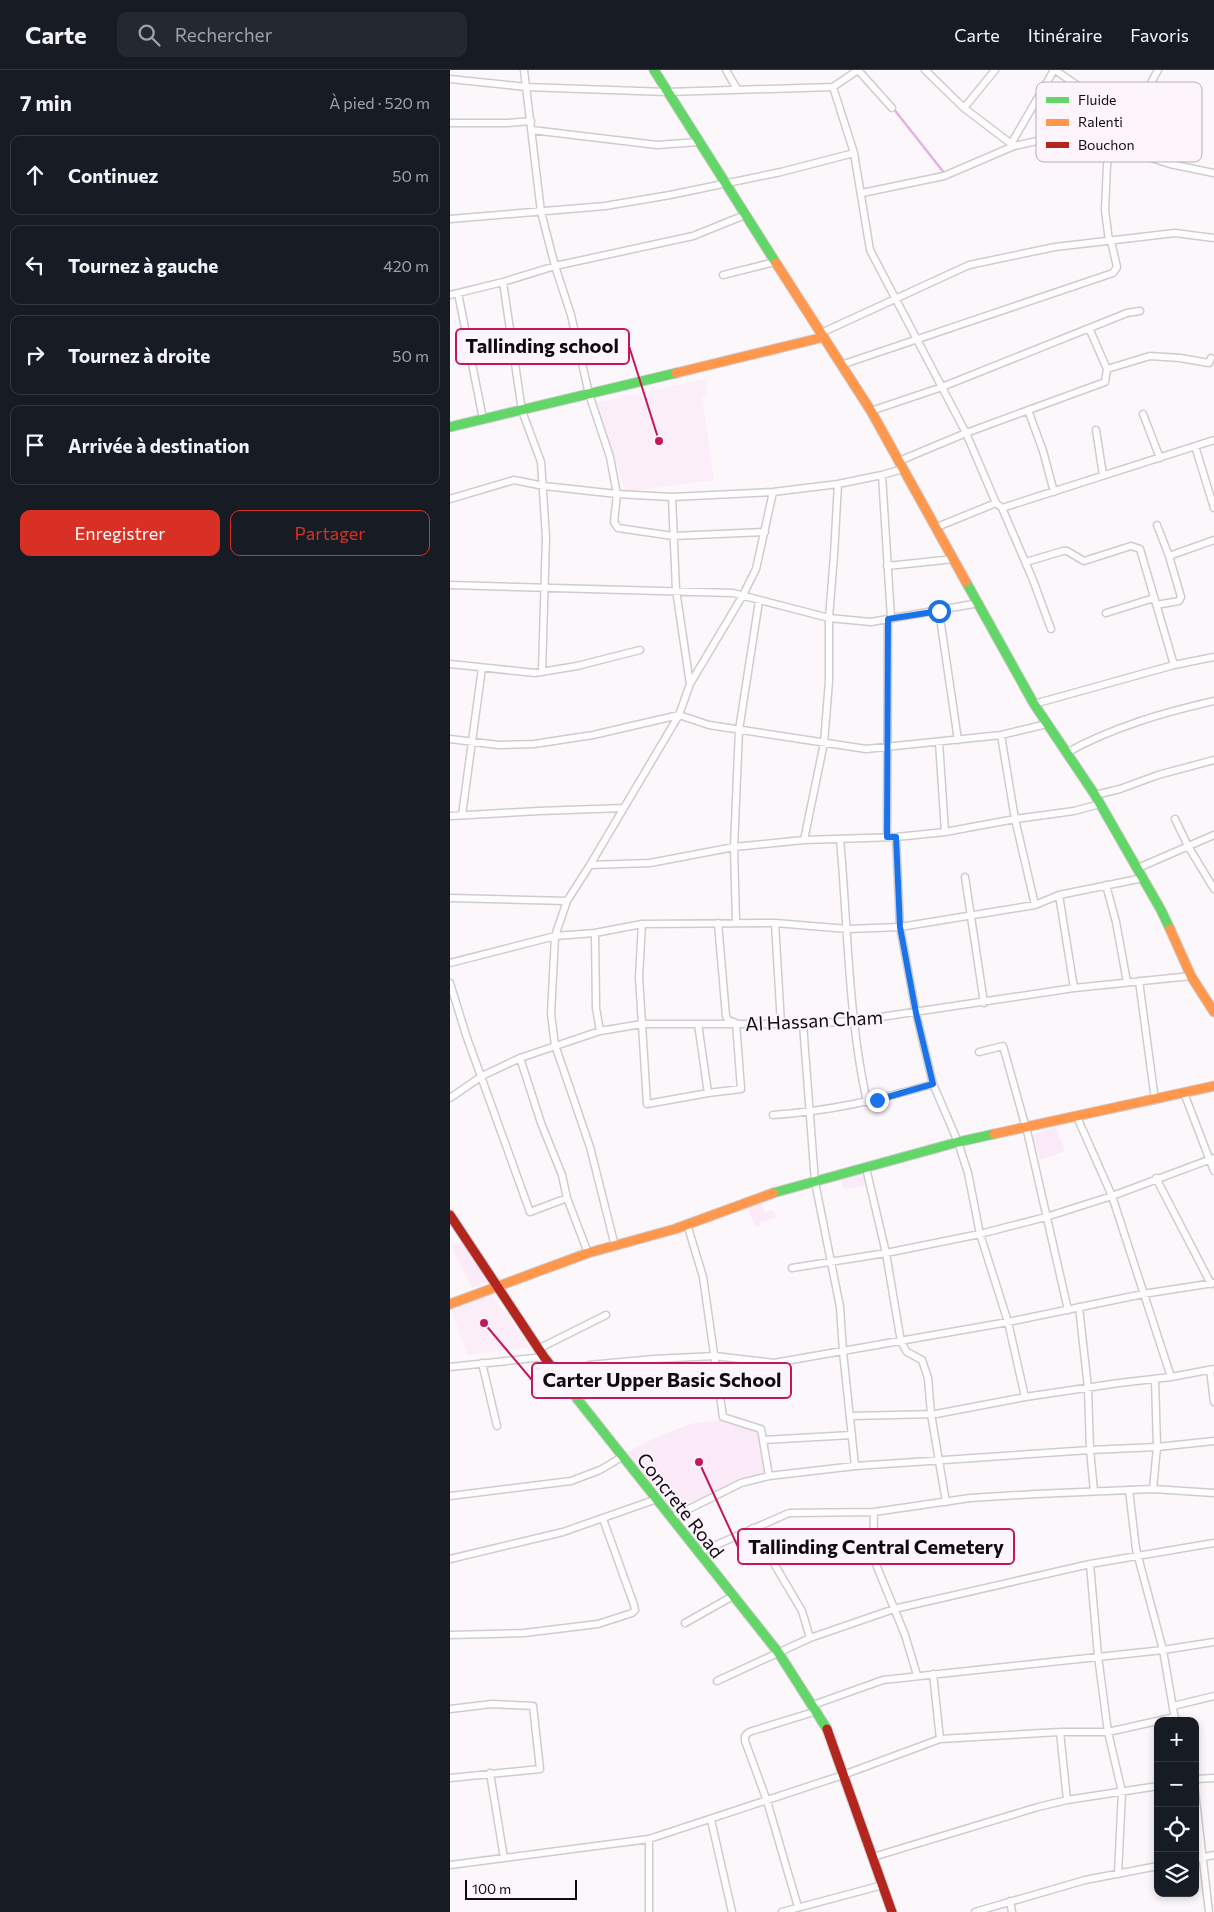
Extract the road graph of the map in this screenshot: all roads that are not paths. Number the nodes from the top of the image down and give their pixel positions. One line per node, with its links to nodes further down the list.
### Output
1 (524, 70): 13 (street)
2 (654, 70): 16 (street)
3 (726, 70): 15 (street)
4 (858, 70): 14 (street); 18 (street)
5 (926, 70): 19 (street)
6 (995, 70): 19 (street)
7 (1055, 70): 10 (street); 11 (street)
8 (1158, 70): 12 (street)
9 (450, 79): 13 (street)
10 (1048, 82)
11 (1072, 82)
12 (1152, 82)
13 (526, 87): 16 (street); 20 (street)
14 (833, 87): 15 (street); 26 (street)
15 (737, 89): 16 (street)
16 (667, 92): 24 (street)
17 (1036, 103): 25 (street)
18 (892, 108)
19 (964, 108): 25 (street)
20 (531, 121): 21 (street); 22 (street)
21 (450, 123)
22 (532, 130): 24 (street); 32 (street)
23 (1036, 140): 25 (street)
24 (700, 142): 30 (street)
25 (1012, 145): 31 (street)
26 (854, 153): 30 (street); 31 (street)
27 (1108, 162): 36 (street)
28 (1164, 162): 29 (street)
29 (1214, 172)
30 (725, 183): 32 (street); 33 (street)
31 (862, 194): 43 (street)
32 (541, 212): 34 (street); 38 (street)
33 (745, 215): 37 (street); 38 (street)
34 (450, 219)
35 (1214, 238): 36 (street)
36 (1110, 241): 43 (street); 47 (street)
37 (775, 262): 39 (street); 46 (street)
38 (555, 266): 40 (street); 52 (street)
39 (723, 275)
40 (502, 282): 41 (street); 54 (street)
41 (458, 293): 42 (street); 57 (street)
42 (450, 295)
43 (894, 299): 46 (street); 47 (street)
44 (1140, 311): 45 (street)
45 (1089, 328): 50 (street); 51 (street)
46 (823, 335): 49 (street); 52 (street)
47 (916, 340): 49 (street); 51 (street)
48 (1211, 358): 50 (street)
49 (842, 365): 55 (street)
50 (1107, 369): 53 (street)
51 (942, 387): 55 (street); 60 (street)
52 (589, 394): 54 (street); 71 (street)
53 (1028, 410): 60 (street); 70 (street)
54 (522, 411): 57 (street); 68 (street)
55 (871, 411): 64 (street)
56 (1143, 414): 63 (street)
57 (483, 419): 58 (street)
58 (450, 428)
59 (1096, 430): 65 (street)
60 (966, 433): 64 (street); 74 (street)
61 (1214, 440): 62 (street)
62 (1195, 446): 63 (street); 76 (street)
63 (1160, 458): 65 (street)
64 (901, 465): 66 (street); 78 (street)
65 (1103, 475): 70 (street)
66 (882, 476): 67 (street); 85 (street)
67 (838, 484): 69 (street); 96 (street)
68 (544, 486): 71 (street); 73 (street); 87 (street)
69 (772, 492): 72 (street); 79 (street)
70 (1054, 492): 75 (street)
71 (617, 494): 72 (street); 80 (street)
72 (672, 498): 80 (street)
73 (450, 499)
74 (996, 503): 75 (street); 78 (street)
75 (1002, 508): 84 (street)
76 (1214, 508)
77 (1157, 525): 82 (street)
78 (936, 527): 83 (street)
79 (765, 532): 80 (street); 89 (street)
80 (673, 536): 88 (street)
81 (1214, 540): 82 (street)
82 (1169, 556): 93 (street)
83 (954, 558): 85 (street); 92 (street)
84 (1026, 562): 90 (street); 98 (street)
85 (887, 566): 97 (street)
86 (450, 585): 87 (street)
87 (546, 587): 88 (street); 104 (street)
88 (676, 590): 89 (street); 105 (street)
89 (743, 595): 91 (street); 105 (street)
90 (1154, 598): 93 (street); 95 (street)
91 (759, 601): 96 (street); 110 (street)
92 (978, 603): 94 (street); 107 (street)
93 (1156, 605): 102 (street)
94 (939, 611): 97 (street); 113 (street)
95 (1106, 613)
96 (829, 618): 97 (street); 116 (street)
97 (890, 618): 117 (street)
98 (1051, 629)
99 (640, 650): 104 (street)
100 (1214, 657): 102 (street)
101 (450, 664): 103 (street)
102 (1174, 665): 107 (street)
103 (482, 668): 104 (street); 114 (street)
104 (542, 672)
105 (690, 684): 108 (street)
106 (1214, 701): 118 (street)
107 (1034, 704): 109 (street)
108 (679, 715): 110 (street); 114 (street); 122 (street)
109 (1047, 724): 111 (street); 118 (street)
110 (739, 730): 116 (street); 134 (street)
111 (1001, 735): 113 (street); 125 (street)
112 (450, 738): 114 (street)
113 (958, 740): 115 (street)
114 (472, 742): 124 (street)
115 (940, 742): 117 (street); 127 (street)
116 (824, 743): 117 (street); 132 (street)
117 (887, 748): 129 (street)
118 (1066, 753): 120 (street)
119 (1214, 760): 120 (street)
120 (1095, 795): 121 (street)
121 (1100, 804): 125 (street); 136 (street)
122 (624, 808): 124 (street); 135 (street)
123 (450, 816): 124 (street)
124 (462, 816)
125 (1015, 819): 127 (street); 144 (street)
126 (1175, 819): 133 (street)
127 (945, 832): 130 (street)
128 (1214, 835): 133 (street)
129 (887, 837): 130 (street); 131 (street)
130 (896, 837): 150 (street)
131 (840, 839): 132 (street); 151 (street)
132 (804, 840): 134 (street)
133 (1188, 846): 136 (street); 140 (street)
134 (734, 848): 135 (street); 146 (street)
135 (590, 865): 143 (street)
136 (1138, 868): 138 (street)
137 (965, 877): 145 (street)
138 (1143, 878): 139 (street); 155 (street)
139 (1106, 885): 141 (street); 157 (street)
140 (1214, 889)
141 (1059, 895): 144 (street); 159 (street)
142 (450, 898): 143 (street)
143 (567, 901): 153 (street)
144 (1035, 905): 145 (street)
145 (972, 916): 150 (street); 160 (street)
146 (736, 922): 147 (street); 148 (street)
147 (718, 923): 149 (street); 164 (street)
148 (775, 923): 151 (street); 167 (street)
149 (642, 924): 152 (street); 165 (street)
150 (900, 927): 151 (street); 162 (street)
151 (848, 929): 163 (street)
152 (596, 934): 153 (street); 169 (street)
153 (555, 936): 154 (street); 170 (street)
154 (450, 963)
155 (1191, 976): 156 (street, Al Hassan Cham); 161 (street)
156 (1139, 981): 157 (street, Al Hassan Cham); 179 (street)
157 (1127, 982): 159 (street, Al Hassan Cham)
158 (450, 984): 173 (street)
159 (1074, 988): 160 (street, Al Hassan Cham)
160 (984, 1003): 162 (street, Al Hassan Cham)
161 (1214, 1012)
162 (916, 1013): 163 (street, Al Hassan Cham); 174 (street)
163 (854, 1022): 168 (street, Al Hassan Cham); 180 (street)
164 (736, 1023): 166 (street, Al Hassan Cham); 167 (street, Al Hassan Cham); 176 (street)
165 (642, 1024): 166 (street, Al Hassan Cham); 169 (street, Al Hassan Cham); 176 (street)
166 (698, 1024): 176 (street)
167 (781, 1024): 168 (street, Al Hassan Cham)
168 (803, 1024): 181 (street)
169 (600, 1032): 170 (street, Al Hassan Cham)
170 (555, 1045): 172 (street, Al Hassan Cham); 197 (street)
171 (979, 1052): 184 (street)
172 (520, 1058): 173 (street, Al Hassan Cham); 192 (street)
173 (482, 1076): 178 (street, Al Hassan Cham); 192 (street)
174 (933, 1084): 180 (street); 185 (street)
175 (1214, 1086): 177 (street)
176 (708, 1093)
177 (1184, 1093): 179 (street); 186 (street)
178 (450, 1098)
179 (1155, 1100): 183 (street)
180 (867, 1102): 181 (street)
181 (810, 1112): 182 (street); 190 (street)
182 (773, 1115)
183 (1077, 1117): 184 (street); 191 (street)
184 (1024, 1127): 185 (street); 194 (street)
185 (958, 1142): 187 (street); 196 (street)
186 (1212, 1159): 188 (street); 189 (street)
187 (866, 1168): 190 (street); 199 (street)
188 (1214, 1171)
189 (1156, 1178): 191 (street); 202 (street)
190 (815, 1182): 195 (street); 200 (street)
191 (1112, 1196): 194 (street); 204 (street)
192 (567, 1198): 198 (street)
193 (450, 1215): 203 (street, Concrete Road)
194 (1046, 1217): 196 (street); 207 (street)
195 (686, 1224): 197 (street); 213 (street)
196 (980, 1234): 199 (street); 209 (street)
197 (615, 1246): 198 (street)
198 (588, 1253): 203 (street)
199 (886, 1253): 200 (street); 210 (street)
200 (831, 1261): 201 (street); 211 (street)
201 (792, 1268)
202 (1212, 1284): 204 (street)
203 (496, 1287): 205 (street); 212 (street, Concrete Road)
204 (1143, 1294): 206 (street); 217 (street)
205 (450, 1304)
206 (1079, 1307): 207 (street); 220 (street)
207 (1068, 1310): 209 (street)
208 (606, 1315): 212 (street)
209 (1008, 1322): 210 (street); 221 (street)
210 (901, 1342): 211 (street); 223 (street)
211 (843, 1352): 213 (street); 224 (street)
212 (541, 1353): 214 (street); 218 (street, Concrete Road)
213 (715, 1356): 218 (street); 227 (street)
214 (482, 1364): 215 (street); 225 (street)
215 (450, 1367)
216 (1212, 1369): 217 (street); 222 (street)
217 (1171, 1377): 219 (street)
218 (560, 1378): 231 (street, Concrete Road)
219 (1155, 1379): 220 (street); 229 (street)
220 (1088, 1388): 221 (street); 230 (street)
221 (1025, 1398): 223 (street)
222 (1214, 1402)
223 (931, 1414): 224 (street); 232 (street)
224 (850, 1416): 226 (street)
225 (497, 1426)
226 (852, 1435): 227 (street); 233 (street)
227 (763, 1440): 234 (street)
228 (1214, 1441): 229 (street)
229 (1157, 1447): 230 (street); 235 (street)
230 (1090, 1450): 232 (street); 237 (street)
231 (622, 1457): 239 (street); 240 (street, Concrete Road)
232 (939, 1461): 233 (street); 241 (street)
233 (855, 1466): 234 (street)
234 (769, 1476): 243 (street)
235 (1154, 1489): 236 (street); 238 (street)
236 (1129, 1490): 237 (street); 248 (street)
237 (1094, 1492): 241 (street)
238 (1214, 1493)
239 (450, 1496)
240 (657, 1499): 243 (street, Concrete Road); 244 (street)
241 (946, 1502): 242 (street)
242 (874, 1512): 245 (street); 252 (street)
243 (671, 1518): 247 (street, Concrete Road)
244 (603, 1519): 249 (street); 254 (street)
245 (753, 1528): 247 (street); 255 (street)
246 (1214, 1543): 248 (street)
247 (698, 1552): 251 (street, Concrete Road)
248 (1139, 1556): 250 (street); 257 (street)
249 (450, 1559)
250 (1090, 1564): 252 (street); 259 (street)
251 (733, 1596): 253 (street); 258 (street, Concrete Road)
252 (894, 1610): 255 (street); 261 (street)
253 (685, 1623)
254 (450, 1635)
255 (810, 1638): 258 (street)
256 (1214, 1642): 257 (street)
257 (1163, 1650): 259 (street); 264 (street)
258 (778, 1652): 262 (street); 266 (street, Concrete Road)
259 (1098, 1656): 260 (street); 270 (street)
260 (934, 1674): 261 (street); 271 (street)
261 (917, 1675): 266 (street)
262 (717, 1682)
263 (1214, 1696): 264 (street)
264 (1173, 1706): 267 (street)
265 (450, 1708): 272 (street)
266 (815, 1708): 273 (street, Concrete Road); 280 (street)
267 (1175, 1717)
268 (1154, 1723): 270 (street)
269 (1060, 1732): 270 (street); 271 (street); 279 (street)
270 (1108, 1732): 278 (street)
271 (940, 1739): 273 (street)
272 (490, 1773): 274 (street); 286 (street)
273 (843, 1775): 280 (street); 285 (street, Concrete Road)
274 (450, 1778)
275 (1214, 1778): 276 (street)
276 (1199, 1779)
277 (1154, 1787): 278 (street)
278 (1122, 1792): 279 (street); 291 (street)
279 (1066, 1800): 285 (street)
280 (767, 1801): 282 (street); 294 (street)
281 (1197, 1807): 288 (street)
282 (710, 1820): 283 (street); 296 (street)
283 (649, 1839): 286 (street); 295 (street)
284 (1214, 1856): 288 (street)
285 (874, 1857): 292 (street, Concrete Road)
286 (504, 1858): 289 (street)
287 (1199, 1858): 288 (street)
288 (1203, 1858): 301 (street)
289 (450, 1865)
290 (1154, 1867): 291 (street)
291 (1118, 1874): 293 (street)
292 (883, 1885): 294 (street); 298 (street, Concrete Road)
293 (1010, 1902): 299 (street); 300 (street)
294 (798, 1908): 297 (street)
295 (649, 1912)
296 (732, 1912)
297 (782, 1912)
298 (892, 1912)
299 (976, 1912)
300 (1012, 1912)
301 (1210, 1912)

